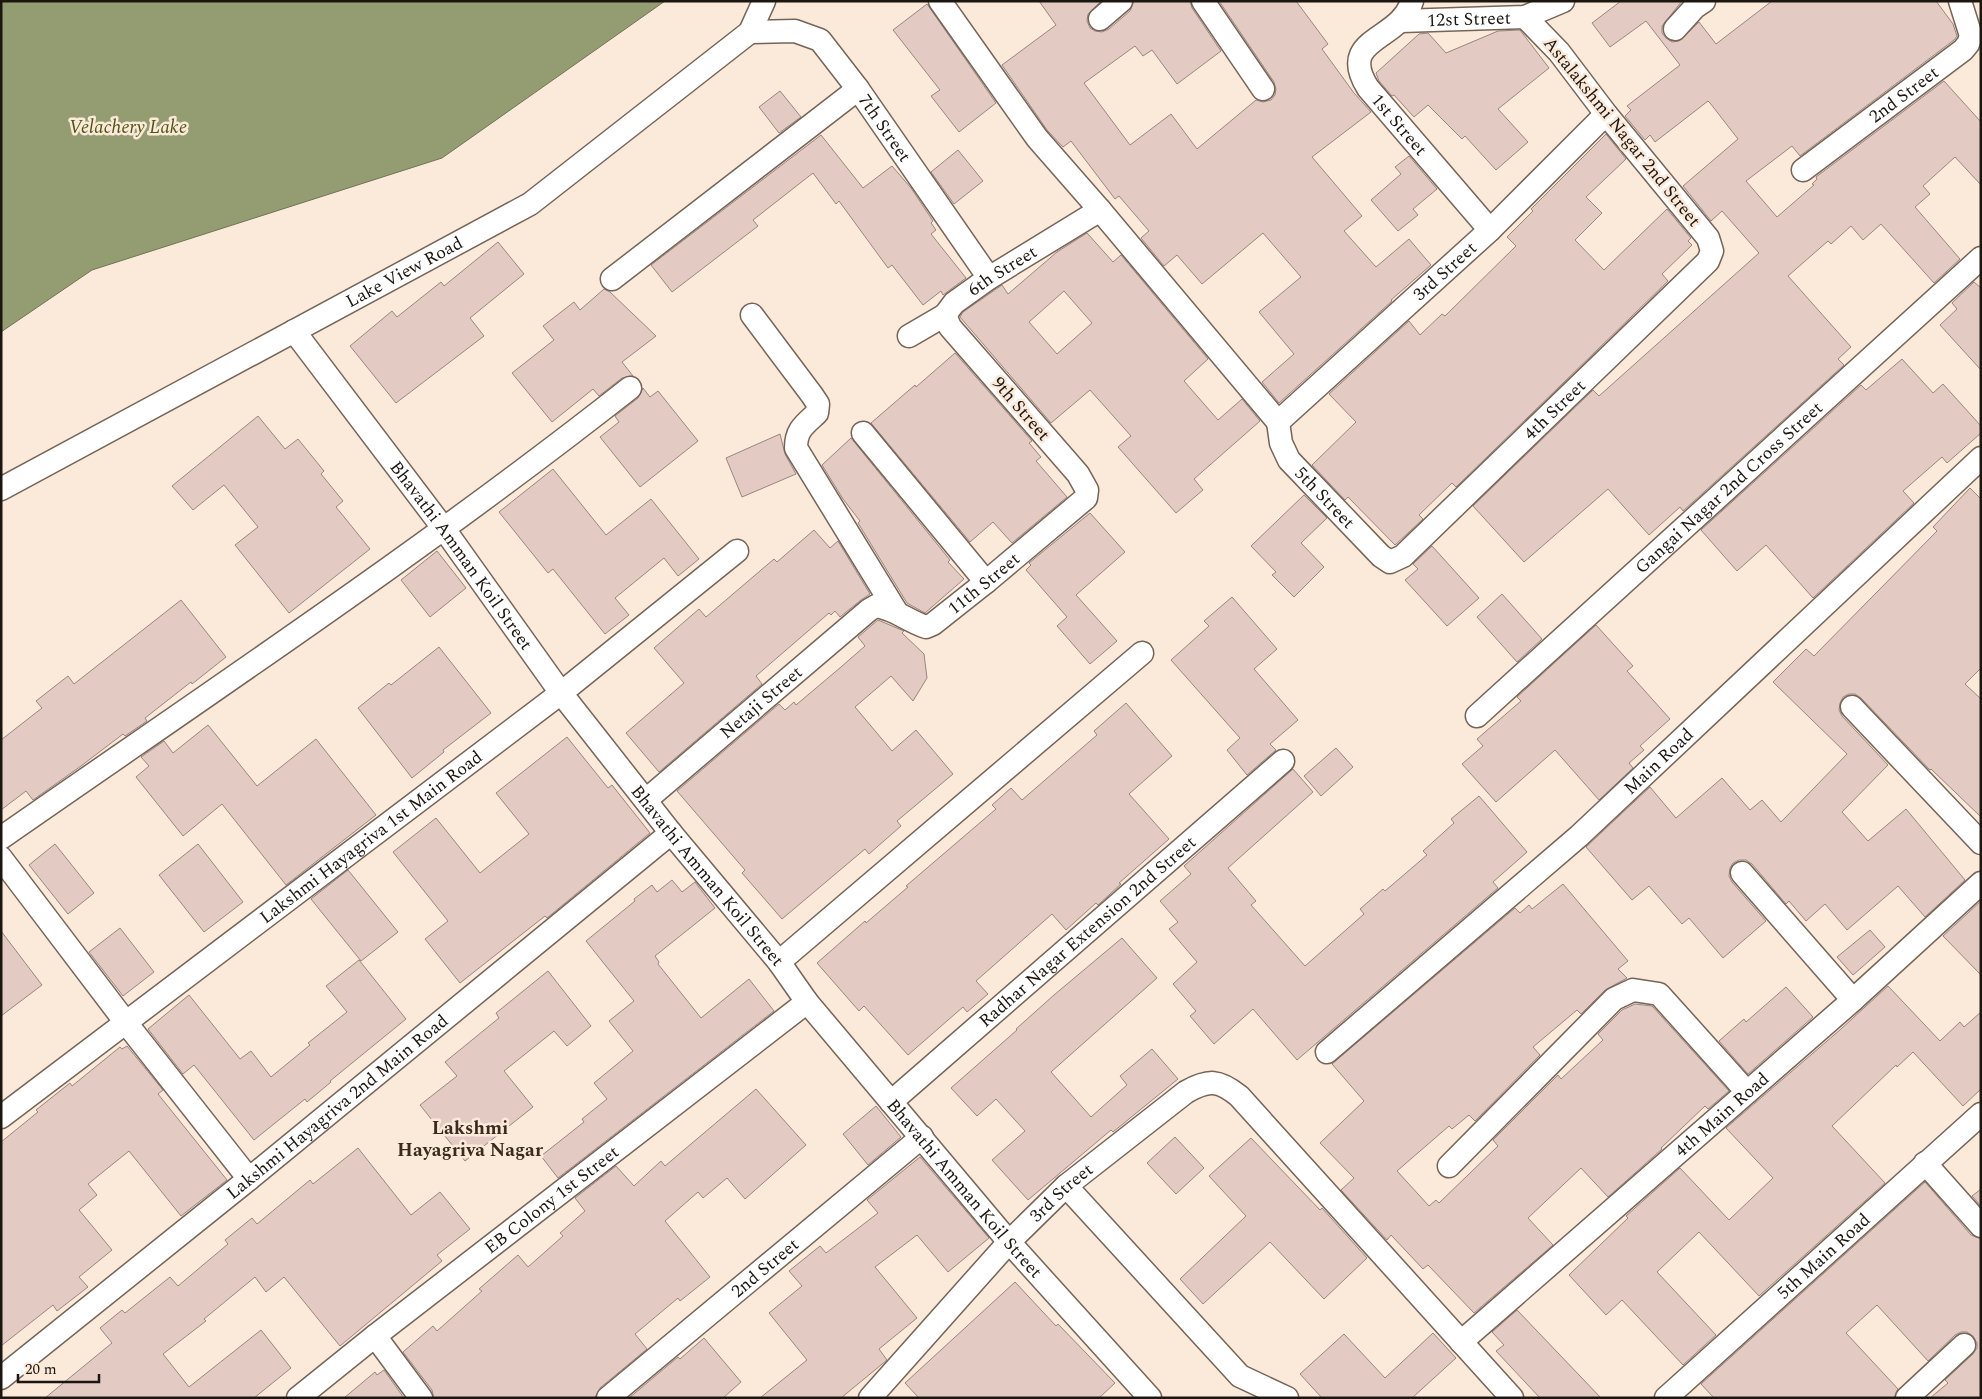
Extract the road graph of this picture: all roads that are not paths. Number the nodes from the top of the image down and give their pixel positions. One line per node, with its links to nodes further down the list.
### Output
1 (764, 1): 13 (street, Lake View Road)
2 (940, 1): 18 (street)
3 (1121, 1): 10 (street)
4 (1203, 1): 15 (street)
5 (1412, 1): 11 (street)
6 (1563, 1): 9 (street, 12st Street)
7 (1704, 1): 12 (street)
8 (1960, 1): 17 (street, 2nd Street)
9 (1525, 17): 11 (street, 12st Street); 16 (street, Astalakshmi Nagar 2nd Street)
10 (1100, 19)
11 (1401, 21): 19 (street, 1st Street)
12 (1675, 30)
13 (750, 32): 14 (street, 7th Street); 26 (street, Lake View Road)
14 (858, 89): 22 (street, 7th Street); 23 (street)
15 (1263, 89)
16 (1606, 114): 19 (street, 3rd Street); 20 (street, Astalakshmi Nagar 2nd Street)
17 (1803, 170)
18 (1100, 210): 22 (street, 6th Street); 29 (street)
19 (1490, 230): 29 (street, 3rd Street)
20 (1712, 251): 36 (street, 4th Street)
21 (1981, 258): 42 (street, Gangai Nagar 2nd Cross Street)
22 (989, 278): 25 (street, 6th Street)
23 (612, 279)
24 (752, 315): 38 (street)
25 (945, 315): 27 (street, 6th Street); 33 (street, 9th Street)
26 (294, 331): 32 (street, Lake View Road); 34 (street, Bhavathi Amman Koil Street)
27 (909, 336)
28 (630, 388): 34 (street)
29 (1278, 422): 36 (street, 5th Street)
30 (862, 433): 37 (street)
31 (1981, 458): 55 (street, Main Road)
32 (1, 489)
33 (1080, 504): 37 (street, 11th Street)
34 (444, 529): 40 (street, Bhavathi Amman Koil Street); 46 (street)
35 (737, 551): 40 (street, Lakshmi Hayagriva 1st Main Road)
36 (1390, 562)
37 (986, 582): 38 (street, 11th Street)
38 (886, 608): 44 (street, Netaji Street)
39 (1142, 653): 51 (street)
40 (561, 694): 44 (street, Bhavathi Amman Koil Street); 54 (street, Lakshmi Hayagriva 1st Main Road)
41 (1852, 707): 47 (street)
42 (1477, 716)
43 (1283, 761): 57 (street, Radhar Nagar Extension 2nd Street)
44 (646, 800): 45 (street, Bhavathi Amman Koil Street)
45 (671, 833): 51 (street, Bhavathi Amman Koil Street); 63 (street, Lakshmi Hayagriva 2nd Main Road)
46 (1, 838)
47 (1981, 843)
48 (1, 858): 54 (street)
49 (1742, 873): 52 (street)
50 (1981, 884): 52 (street, 4th Main Road)
51 (779, 962): 53 (street, Bhavathi Amman Koil Street)
52 (1853, 1000): 56 (street, 4th Main Road)
53 (807, 1002): 57 (street, Bhavathi Amman Koil Street); 67 (street, EB Colony 1st Street)
54 (127, 1024): 59 (street, Lakshmi Hayagriva 1st Main Road); 63 (street)
55 (1327, 1052)
56 (1747, 1092): 62 (street); 68 (street, 4th Main Road)
57 (891, 1102): 60 (street, Bhavathi Amman Koil Street)
58 (1981, 1114): 61 (street, 5th Main Road)
59 (1, 1118)
60 (922, 1137): 66 (street, Bhavathi Amman Koil Street); 73 (street, 2nd Street)
61 (1925, 1163): 65 (street); 78 (street, 5th Main Road)
62 (1449, 1166)
63 (248, 1179): 70 (street, Lakshmi Hayagriva 2nd Main Road)
64 (1066, 1186): 66 (street, 3rd Street); 68 (street, 3rd Street); 76 (street)
65 (1981, 1226)
66 (1009, 1242): 74 (street, 3rd Street); 75 (street, Bhavathi Amman Koil Street)
67 (374, 1336): 71 (street, EB Colony 1st Street); 72 (street)
68 (1461, 1342): 77 (street)
69 (1964, 1345): 79 (street)
70 (1, 1378)
71 (298, 1398)
72 (421, 1398)
73 (608, 1398)
74 (870, 1398)
75 (1150, 1398)
76 (1287, 1398)
77 (1512, 1398)
78 (1666, 1398)
79 (1907, 1398)

